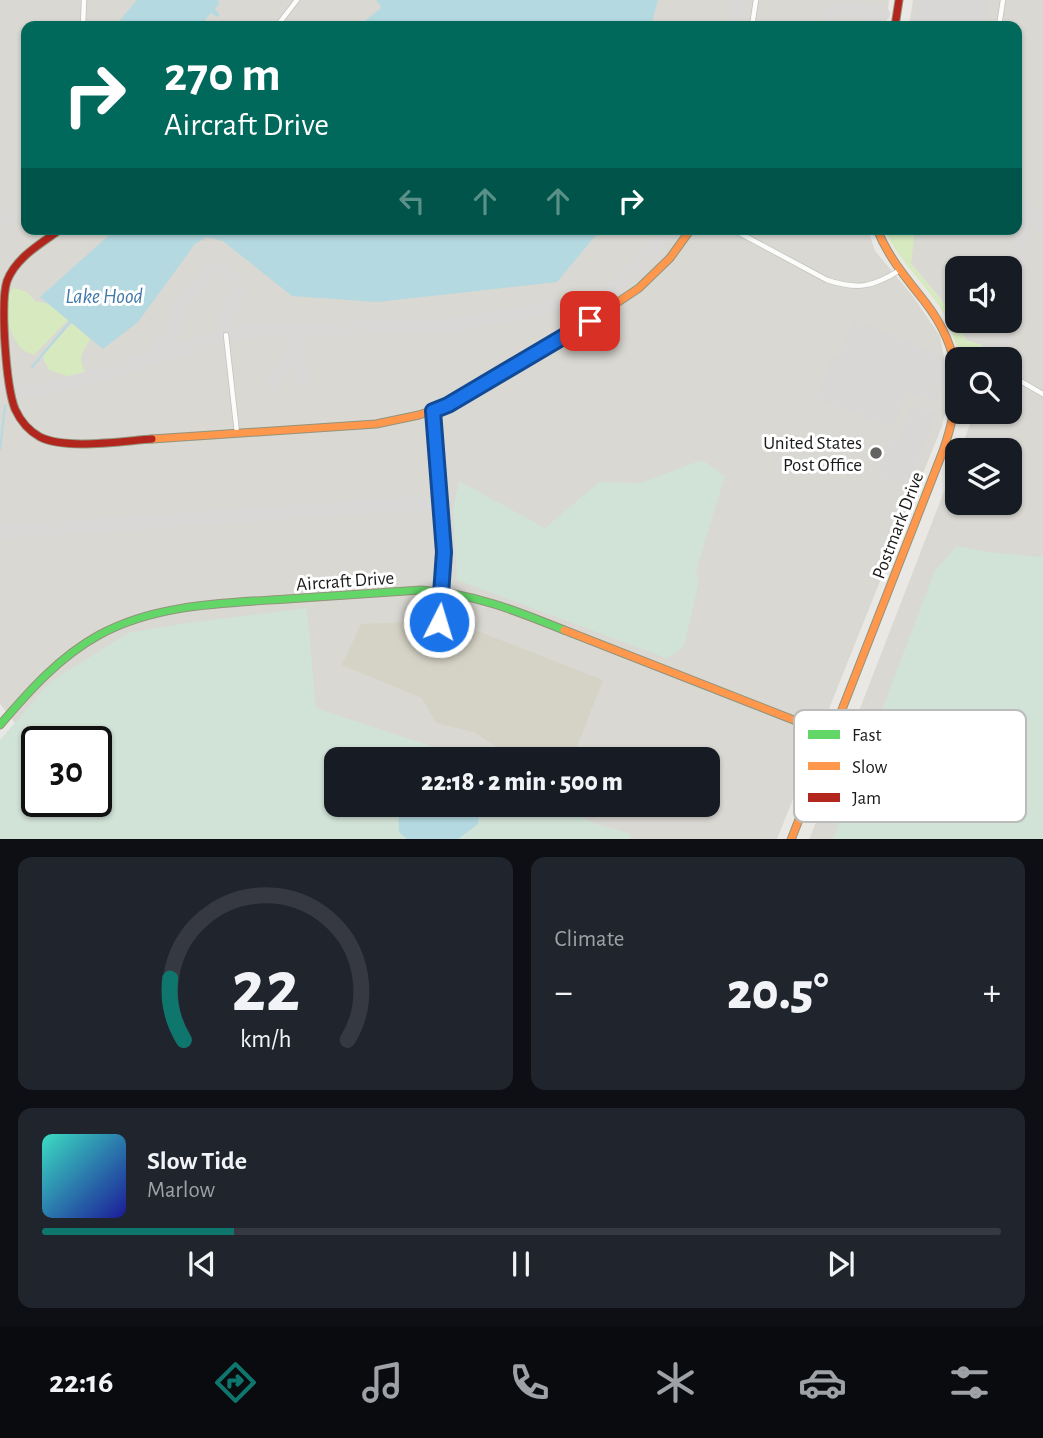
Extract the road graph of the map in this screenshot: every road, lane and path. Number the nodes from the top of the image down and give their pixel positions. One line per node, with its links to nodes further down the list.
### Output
1 (84, 0): 6 (street)
2 (297, 0): 7 (street)
3 (755, 0): 8 (street)
4 (900, 0): 9 (street)
5 (1003, 0): 10 (street)
6 (83, 21)
7 (281, 21)
8 (753, 21)
9 (896, 21)
10 (1000, 21)
11 (53, 235): 22 (street)
12 (687, 235): 20 (street)
13 (743, 235): 15 (street)
14 (879, 235): 15 (street, Postmark Drive)
15 (900, 270): 17 (street, Postmark Drive)
16 (226, 335): 22 (street)
17 (951, 347)
18 (1022, 382): 19 (street)
19 (1043, 394)
20 (433, 411): 22 (street); 23 (street)
21 (952, 424): 25 (street, Postmark Drive)
22 (237, 433)
23 (441, 591): 24 (street); 26 (street, Aircraft Drive); 27 (street, Aircraft Drive)
24 (439, 622)
25 (842, 710)
26 (794, 720)
27 (0, 725)
28 (798, 822): 29 (street, Postmark Drive)
29 (791, 839)

